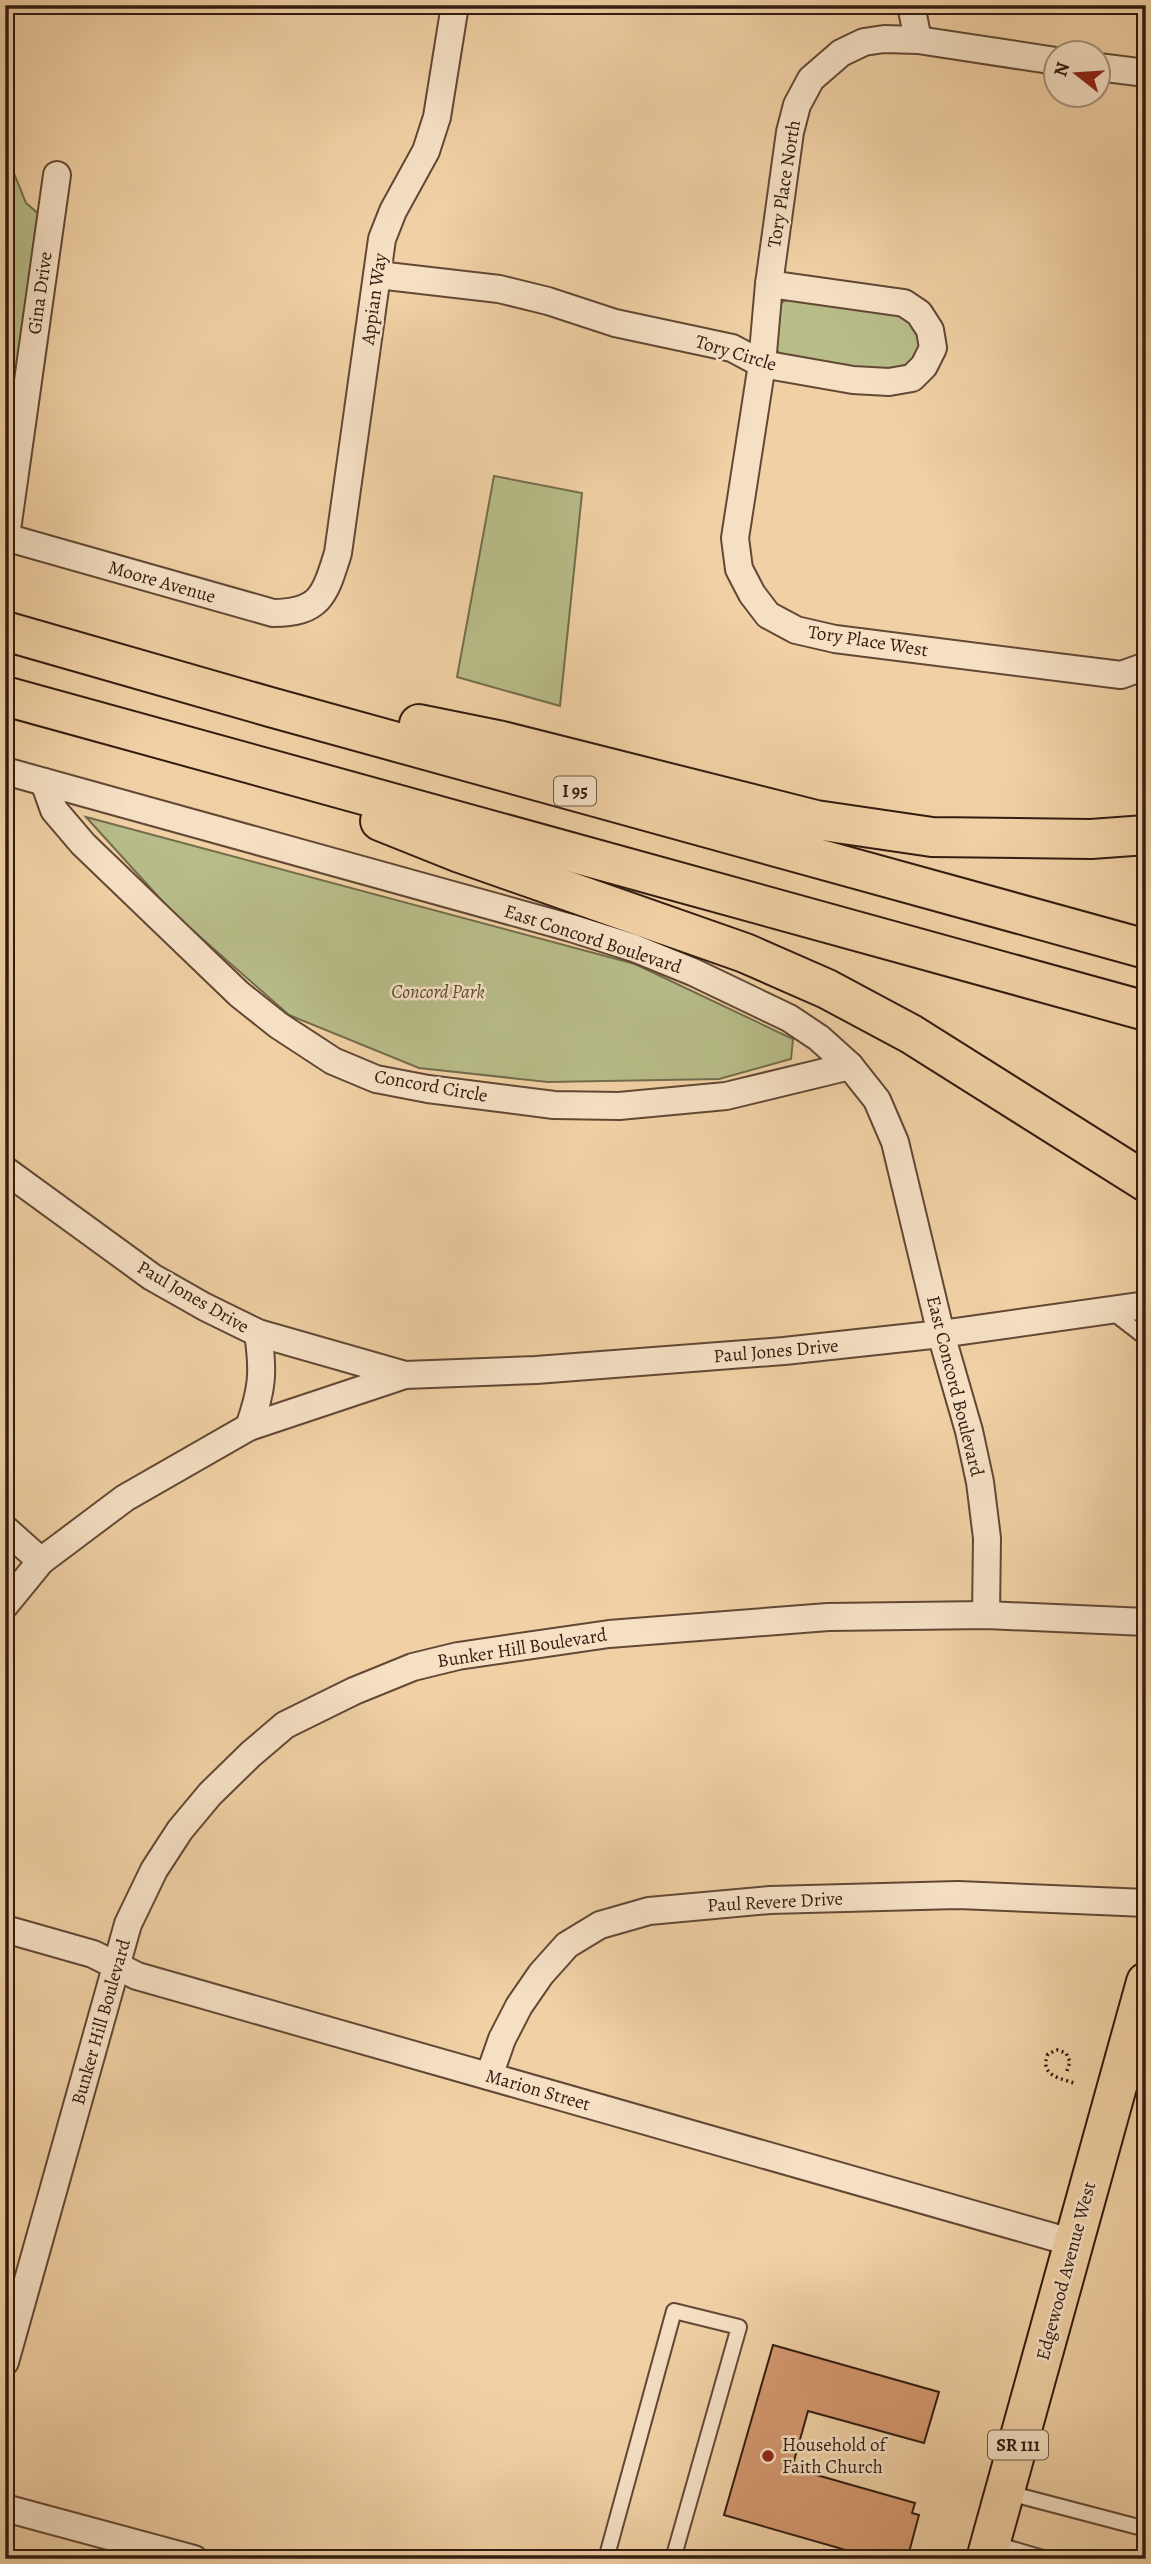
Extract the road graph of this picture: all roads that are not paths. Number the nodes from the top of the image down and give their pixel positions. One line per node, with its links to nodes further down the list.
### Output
1 (455, 5): 8 (street, Appian Way)
2 (911, 5): 3 (street)
3 (918, 40): 4 (street, Tory Place North); 9 (street, Tory Place North)
4 (1042, 59)
5 (1112, 69): 6 (street)
6 (1146, 74)
7 (57, 174): 11 (street, Gina Drive)
8 (378, 275): 10 (street, Tory Circle); 12 (street, Appian Way)
9 (769, 285): 10 (street, Tory Place North); 10 (street, Tory Circle)
10 (762, 364): 14 (street, Tory Place West)
11 (6, 537): 12 (street, Moore Avenue)
12 (317, 600)
13 (5, 631): 16 (main road, I 95)
14 (1146, 666)
15 (5, 696): 17 (main road)
16 (270, 707): 20 (main road); 21 (main road, I 95)
17 (254, 764): 22 (main road); 25 (main road)
18 (5, 771): 19 (street, East Concord Boulevard)
19 (44, 782): 23 (street, East Concord Boulevard); 23 (street, Concord Circle)
20 (1146, 835)
21 (1146, 949)
22 (1146, 1011)
23 (850, 1066): 29 (street, East Concord Boulevard)
24 (5, 1170): 28 (street, Paul Jones Drive)
25 (1146, 1182)
26 (1146, 1305): 27 (street, Paul Jones Drive)
27 (1110, 1310): 29 (street, Paul Jones Drive); 30 (lane)
28 (258, 1333): 31 (street, Paul Jones Drive); 32 (street)
29 (941, 1334): 31 (street, Paul Jones Drive); 36 (street, East Concord Boulevard)
30 (1146, 1338)
31 (405, 1375): 32 (street, Paul Jones Drive)
32 (249, 1427): 34 (street, Paul Jones Drive)
33 (5, 1529): 34 (street)
34 (41, 1561): 35 (street, Paul Jones Drive)
35 (5, 1605)
36 (986, 1615): 37 (street, Bunker Hill Boulevard); 40 (street, Bunker Hill Boulevard)
37 (1146, 1622)
38 (1146, 1903): 42 (street, Paul Revere Drive)
39 (5, 1929): 40 (street, Marion Street)
40 (117, 1965): 42 (street, Marion Street); 44 (street, Bunker Hill Boulevard)
41 (1146, 1982): 43 (main road, Edgewood Avenue West / SR 111)
42 (489, 2076): 43 (street, Marion Street)
43 (1074, 2243): 45 (main road, Edgewood Avenue West / SR 111)
44 (5, 2362)
45 (1006, 2492): 47 (lane); 48 (main road, Edgewood Avenue West / SR 111)
46 (5, 2508): 49 (street)
47 (1146, 2529)
48 (989, 2551): 52 (lane)
49 (194, 2559)
50 (606, 2559): 51 (lane)
51 (673, 2559)
52 (1046, 2559)

